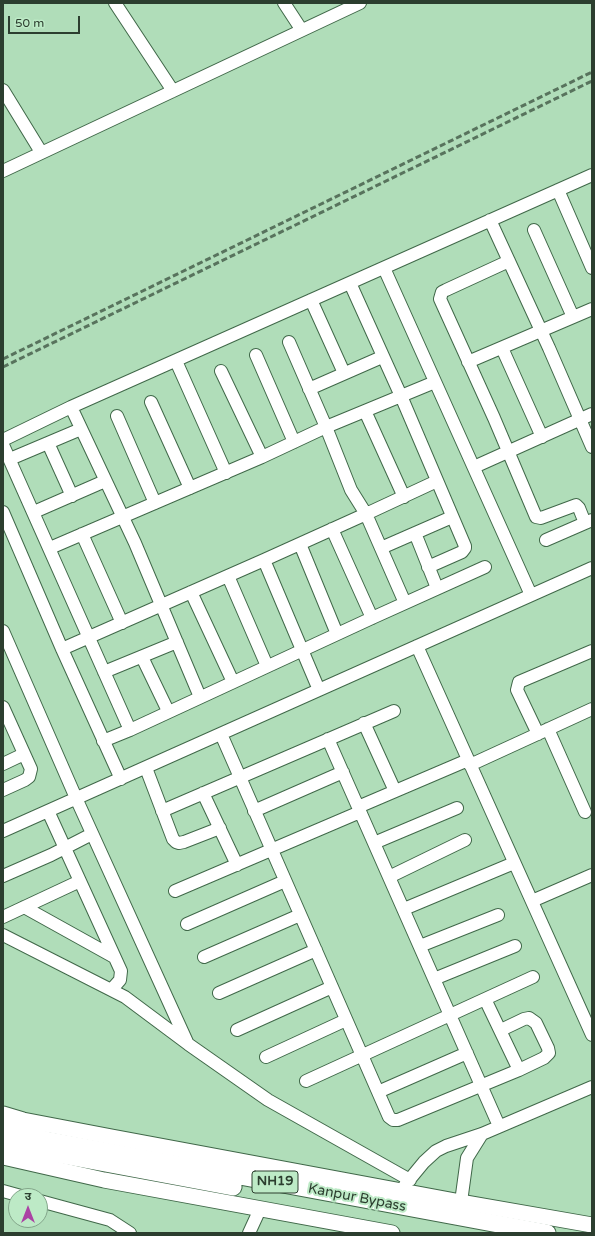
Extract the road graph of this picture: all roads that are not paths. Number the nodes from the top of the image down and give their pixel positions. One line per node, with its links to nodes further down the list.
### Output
1 (115, 3): 6 (street)
2 (284, 3): 4 (street)
3 (360, 3): 4 (street)
4 (301, 29): 6 (street)
5 (3, 90): 7 (street)
6 (173, 91): 7 (street)
7 (41, 152): 8 (street)
8 (3, 170)
9 (592, 175): 10 (street)
10 (558, 190): 11 (street); 15 (street)
11 (490, 220): 13 (street); 14 (street)
12 (534, 230): 19 (street)
13 (509, 261): 20 (street); 26 (street)
14 (384, 268): 16 (street); 29 (street)
15 (592, 268)
16 (350, 283): 17 (street); 24 (street)
17 (311, 300): 25 (street); 28 (street)
18 (592, 309): 19 (street)
19 (574, 317): 20 (street)
20 (541, 332): 22 (street); 37 (street)
21 (289, 342): 30 (street)
22 (502, 348): 26 (street); 40 (street)
23 (256, 355): 42 (street)
24 (382, 356): 28 (street); 31 (street)
25 (176, 361): 33 (street); 50 (street)
26 (468, 362): 46 (street)
27 (221, 371): 47 (street)
28 (344, 373): 30 (street)
29 (435, 382): 31 (street); 49 (street)
30 (310, 389): 38 (street)
31 (401, 396): 34 (street); 52 (street)
32 (151, 402): 53 (street)
33 (71, 407): 39 (street); 41 (street)
34 (365, 411): 38 (street); 55 (street)
35 (592, 414): 37 (street)
36 (117, 416): 56 (street)
37 (580, 420): 40 (street); 45 (street)
38 (326, 427): 42 (street); 59 (street)
39 (81, 429): 43 (street); 51 (street)
40 (542, 437): 46 (street)
41 (3, 440)
42 (294, 442): 47 (street)
43 (48, 443): 48 (street); 54 (street)
44 (3, 445): 48 (street)
45 (592, 447)
46 (508, 452): 49 (street); 62 (street)
47 (262, 457): 50 (street)
48 (10, 459): 58 (street)
49 (474, 467): 77 (street)
50 (226, 473): 53 (street)
51 (106, 481): 54 (street); 60 (street)
52 (437, 481): 55 (street); 61 (street)
53 (190, 488): 56 (street)
54 (72, 496): 58 (street)
55 (404, 497): 59 (street)
56 (155, 503): 60 (street)
57 (3, 512): 87 (street)
58 (34, 512): 68 (street)
59 (366, 514): 63 (street); 69 (street)
60 (122, 516): 65 (street); 79 (street)
61 (452, 517): 64 (street); 72 (street)
62 (589, 521): 66 (street)
63 (332, 529): 67 (street); 80 (street)
64 (414, 533): 69 (street); 72 (street)
65 (82, 534): 68 (street); 81 (street)
66 (546, 540)
67 (300, 544): 70 (street); 83 (street)
68 (50, 548): 84 (street)
69 (381, 548): 78 (street)
70 (264, 560): 74 (street); 88 (street)
71 (485, 567): 75 (street)
72 (428, 568): 75 (street)
73 (592, 568): 77 (street)
74 (228, 576): 76 (street); 91 (street)
75 (437, 588): 78 (street)
76 (192, 592): 79 (street); 93 (street)
77 (531, 595): 86 (street)
78 (405, 603): 80 (street)
79 (161, 605): 81 (street); 85 (street)
80 (372, 618): 83 (street)
81 (122, 623): 84 (street)
82 (3, 631): 117 (street)
83 (337, 634): 88 (street)
84 (90, 637): 87 (street); 92 (street)
85 (177, 642): 90 (street); 95 (street)
86 (417, 646): 94 (street); 108 (street)
87 (62, 649): 106 (street)
88 (302, 650): 91 (street); 94 (street)
89 (592, 650): 103 (street)
90 (142, 657): 92 (street); 99 (street)
91 (267, 666): 93 (street)
92 (104, 672): 102 (street)
93 (233, 682): 95 (street)
94 (319, 690): 104 (street)
95 (200, 697): 99 (street)
96 (3, 707): 101 (street)
97 (592, 709): 103 (street)
98 (394, 711): 100 (street)
99 (168, 712): 102 (street)
100 (364, 724): 105 (street); 115 (street)
101 (8, 730): 107 (street)
102 (130, 730): 106 (street)
103 (543, 731): 108 (street); 123 (street)
104 (221, 734): 110 (street); 112 (street)
105 (328, 739): 111 (street); 112 (street)
106 (103, 741): 113 (street)
107 (24, 754): 109 (street); 114 (street)
108 (470, 762): 115 (street); 131 (street)
109 (3, 764)
110 (146, 768): 113 (street); 121 (street)
111 (343, 772): 119 (street); 122 (street)
112 (240, 777): 116 (street); 122 (street)
113 (121, 779): 117 (street)
114 (3, 790)
115 (394, 791): 119 (street)
116 (203, 793): 121 (street); 124 (street)
117 (76, 798): 120 (street); 126 (street)
118 (457, 808): 128 (street)
119 (359, 809): 128 (street); 130 (street)
120 (48, 811): 125 (street); 129 (street)
121 (162, 811): 124 (street)
122 (254, 811): 130 (street)
123 (585, 812)
124 (220, 828): 132 (street)
125 (3, 831)
126 (92, 834): 129 (street); 163 (street)
127 (465, 840): 135 (street)
128 (374, 842): 135 (street)
129 (64, 847): 133 (street); 136 (street)
130 (272, 850): 132 (street); 137 (street)
131 (514, 862): 139 (street); 141 (street)
132 (237, 865): 138 (street)
133 (3, 876)
134 (592, 876): 139 (street)
135 (389, 877): 141 (street)
136 (80, 881): 140 (street); 150 (street)
137 (285, 881): 142 (street); 145 (street)
138 (175, 891)
139 (532, 901): 162 (street)
140 (24, 907): 144 (street); 150 (street)
141 (404, 910): 147 (street)
142 (300, 915): 149 (street); 151 (street)
143 (498, 915): 147 (street)
144 (3, 917)
145 (187, 924)
146 (3, 936): 155 (street)
147 (420, 946): 153 (street)
148 (515, 946): 153 (street)
149 (316, 950): 154 (street); 156 (street)
150 (114, 957): 155 (street)
151 (204, 957)
152 (533, 977): 157 (street)
153 (434, 979): 158 (street)
154 (332, 987): 159 (street); 160 (street)
155 (112, 989): 163 (street)
156 (219, 993)
157 (485, 999): 158 (street); 161 (street)
158 (450, 1015): 164 (street); 165 (street)
159 (346, 1020): 165 (street); 166 (street)
160 (237, 1030)
161 (500, 1030): 167 (street); 167 (street)
162 (592, 1035)
163 (188, 1044): 178 (street)
164 (467, 1053): 169 (street); 171 (street)
165 (361, 1055): 168 (street); 171 (street)
166 (266, 1058)
167 (519, 1070): 169 (street)
168 (306, 1080)
169 (481, 1085): 171 (street); 173 (street)
170 (592, 1087): 173 (street)
171 (378, 1092)
172 (3, 1114): 178 (main road)
173 (499, 1126): 175 (street)
174 (3, 1129): 187 (highway, Kanpur Bypass / NH19)
175 (482, 1134): 178 (street); 179 (street)
176 (3, 1142): 186 (highway, Kanpur Bypass / NH19)
177 (3, 1157): 181 (main road)
178 (406, 1185): 179 (main road)
179 (461, 1202): 182 (main road)
180 (48, 1203): 183 (street)
181 (260, 1208): 184 (street); 185 (main road)
182 (592, 1225)
183 (126, 1232)
184 (249, 1233)
185 (392, 1233)
186 (487, 1233)
187 (547, 1233)

